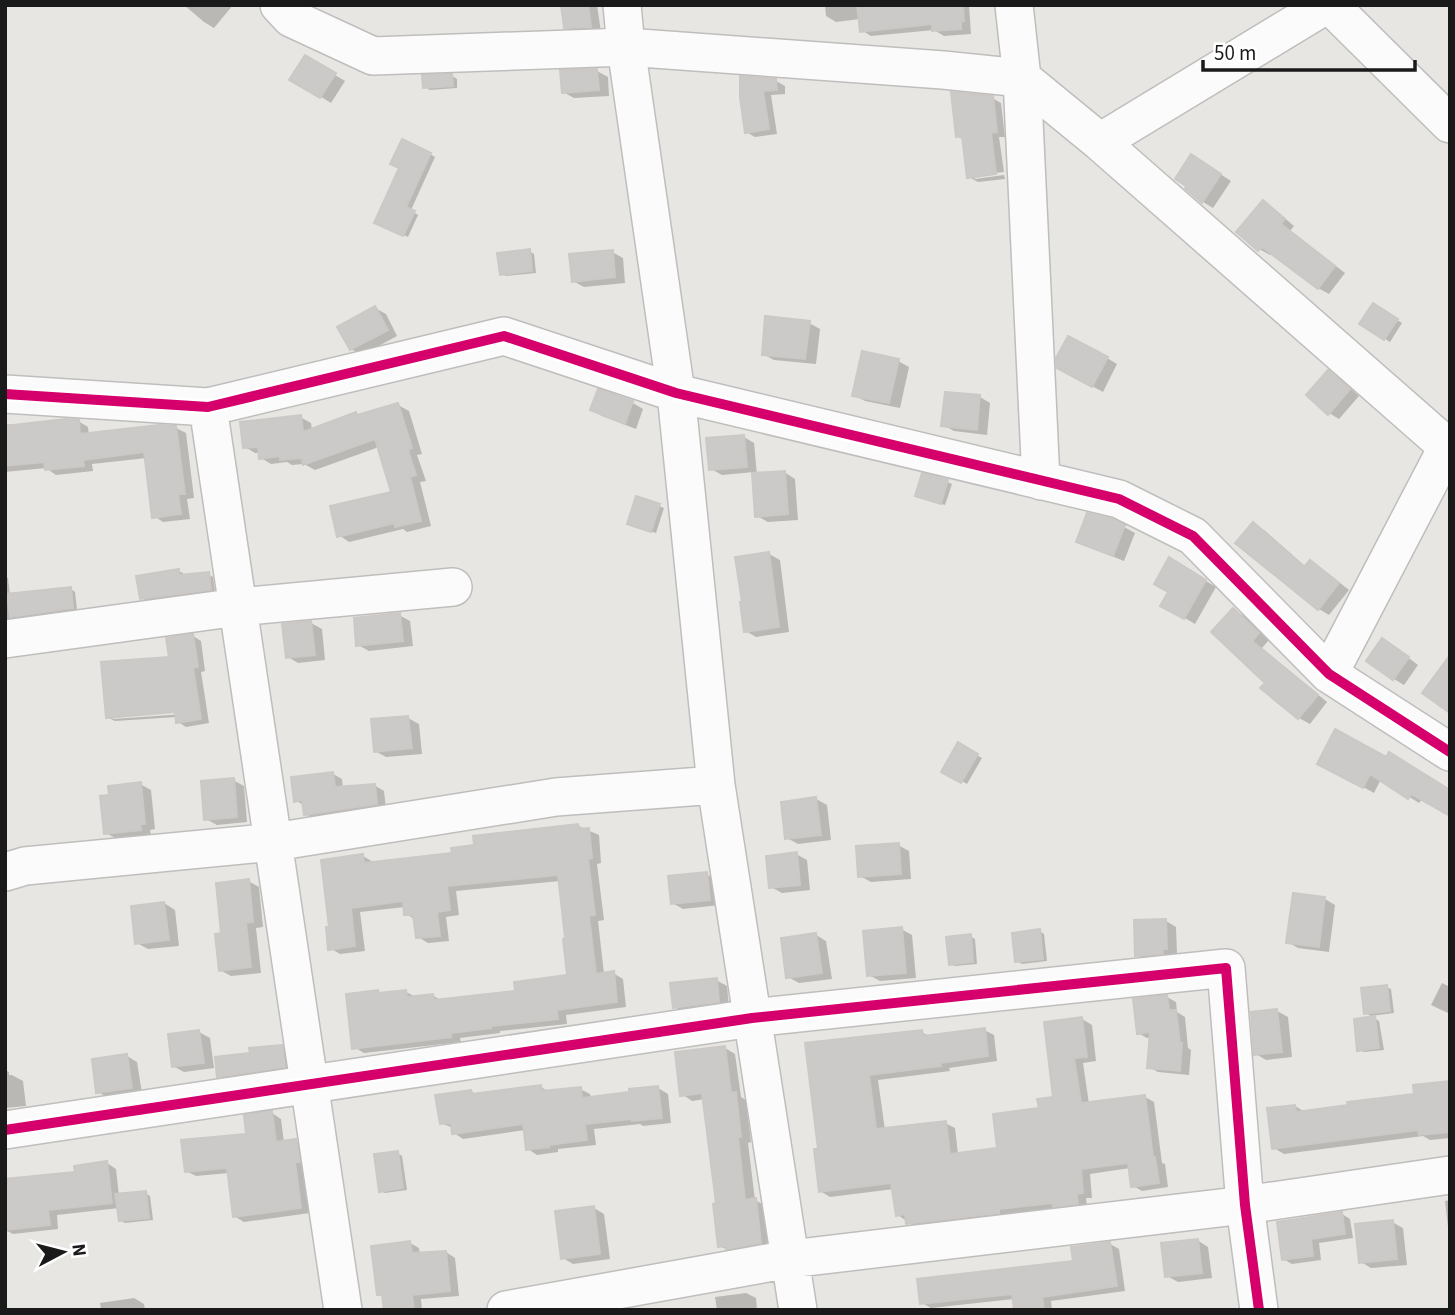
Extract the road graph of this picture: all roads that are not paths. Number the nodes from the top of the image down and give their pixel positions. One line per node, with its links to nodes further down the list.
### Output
1 (279, 5): 5 (street)
2 (622, 5): 5 (street)
3 (1014, 5): 6 (street)
4 (1328, 5): 7 (street); 8 (street)
5 (626, 47): 6 (street); 9 (street)
6 (1022, 78): 8 (street); 13 (street)
7 (1450, 124)
8 (1100, 142): 12 (street)
9 (676, 393): 11 (street); 13 (street); 19 (street)
10 (5, 394): 11 (street)
11 (208, 407): 15 (street)
12 (1449, 446): 17 (street)
13 (1041, 481): 17 (street)
14 (453, 587): 15 (street)
15 (238, 607): 16 (street); 20 (street)
16 (5, 639)
17 (1329, 674): 18 (street)
18 (1450, 752)
19 (716, 785): 20 (street); 22 (street)
20 (274, 842): 21 (street); 23 (street)
21 (5, 872)
22 (752, 1018): 23 (street); 26 (street); 27 (street)
23 (310, 1085): 24 (street); 28 (street)
24 (5, 1130)
25 (1450, 1175): 26 (street)
26 (1245, 1205): 27 (street); 31 (street)
27 (790, 1259): 29 (street); 30 (street)
28 (343, 1310)
29 (506, 1310)
30 (798, 1310)
31 (1259, 1310)

